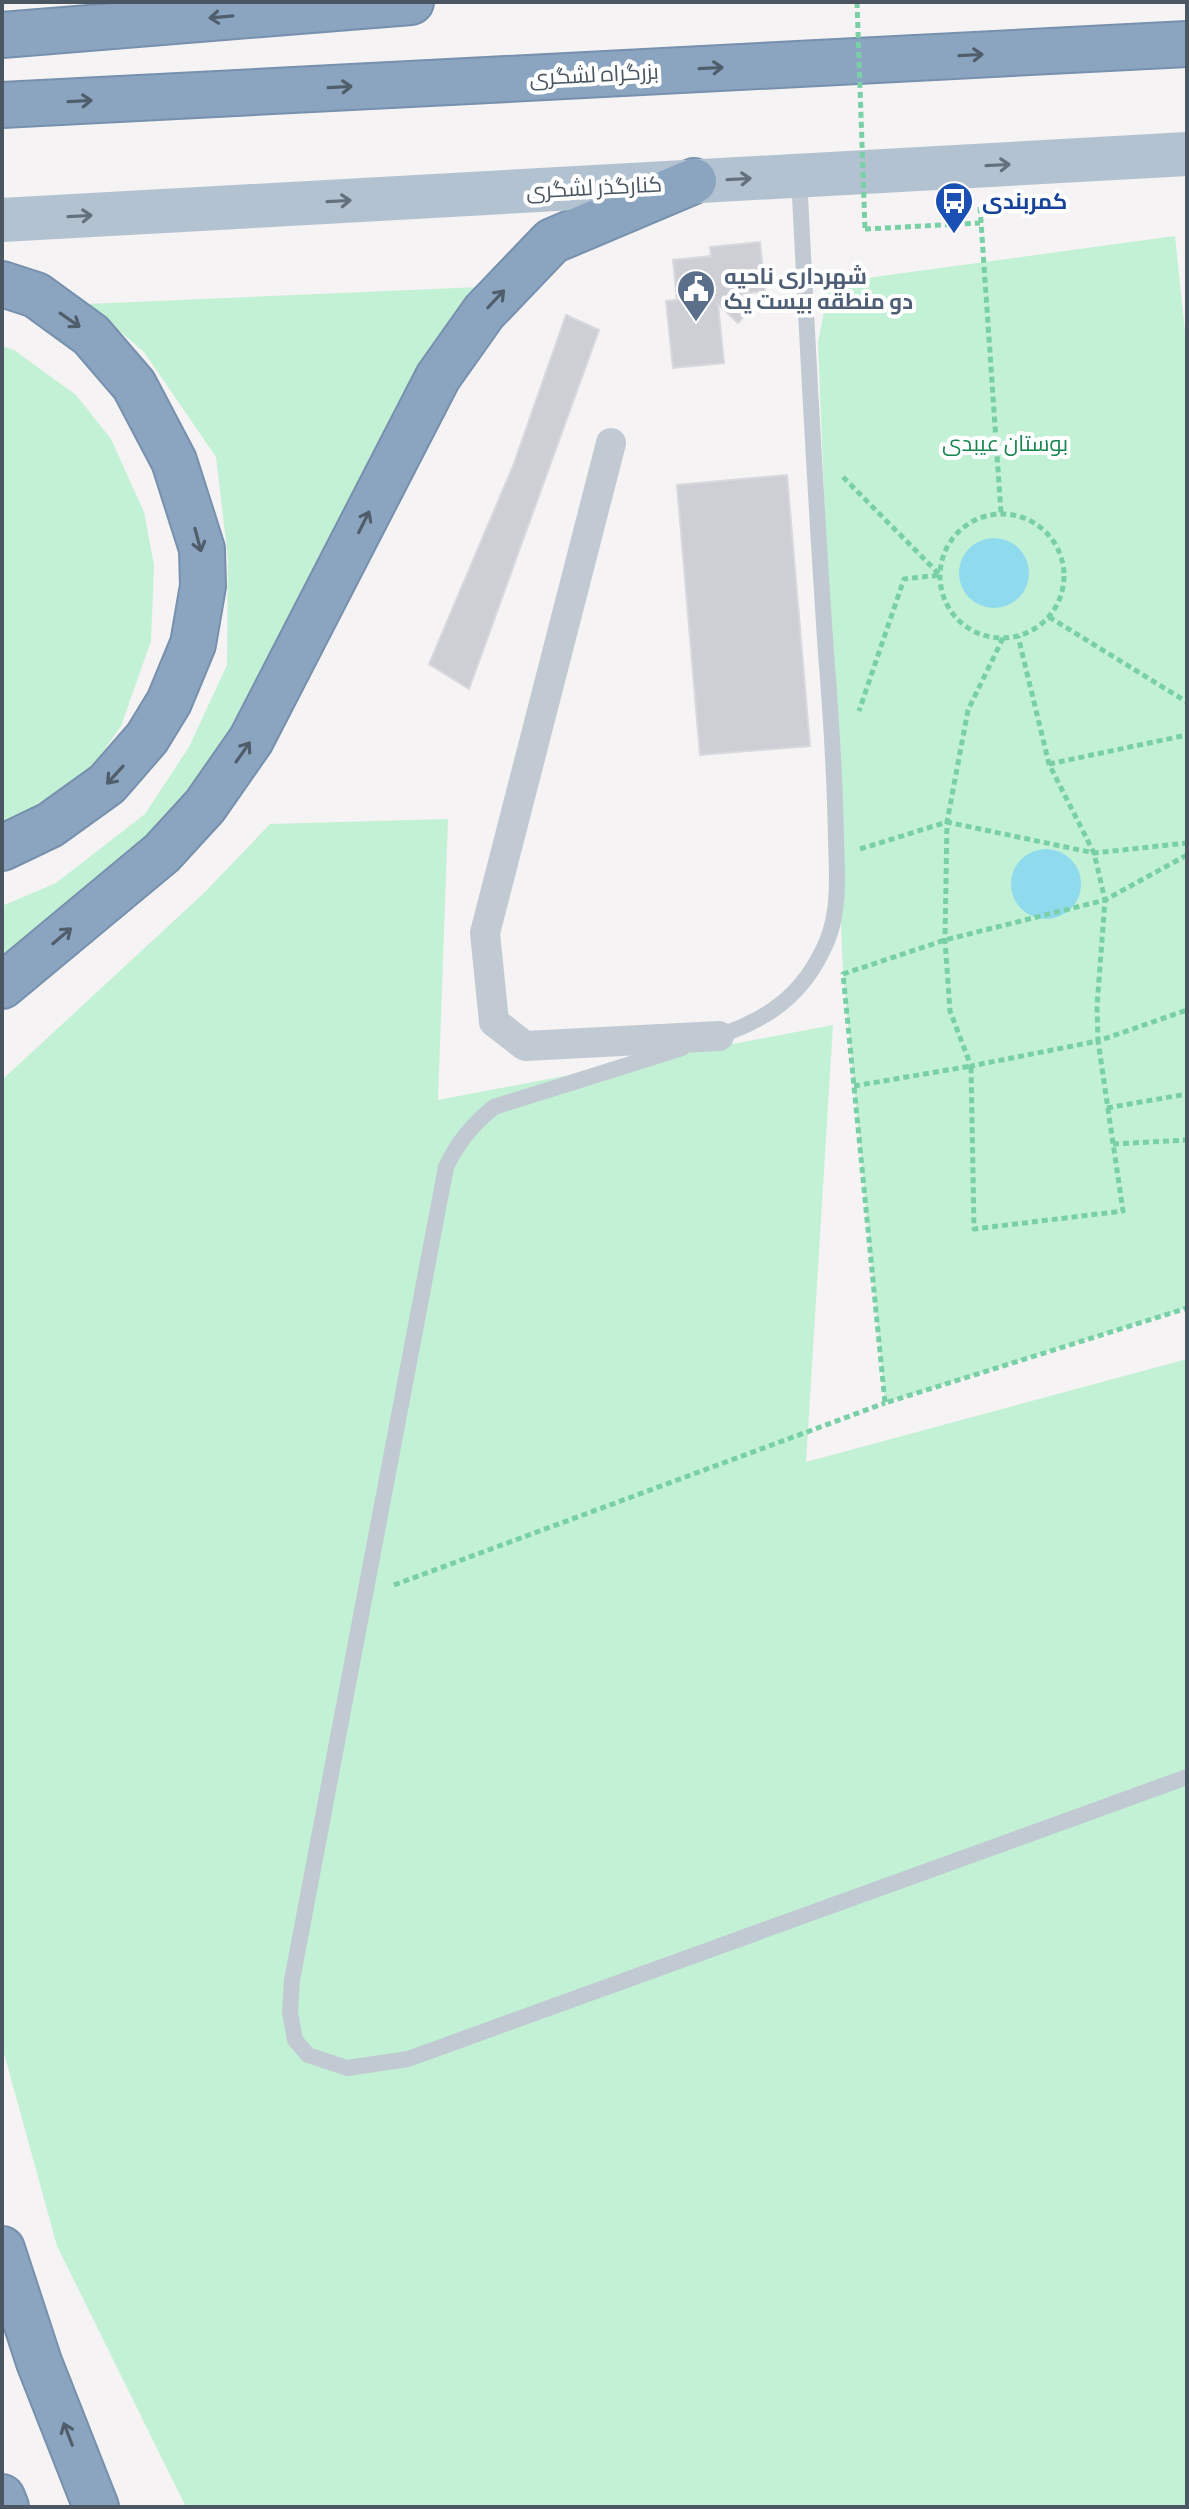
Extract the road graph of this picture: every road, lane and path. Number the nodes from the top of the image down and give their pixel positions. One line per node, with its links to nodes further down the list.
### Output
1 (411, 2): 3 (highway, one-way to 3)
2 (857, 2): 11 (path, bridge)
3 (2, 35)
4 (1187, 44): 5 (highway, بزرگراه لشگری, one-way to 4)
5 (2, 105)
6 (1187, 154): 7 (main road, کنارگذر لشگری, one-way to 6)
7 (979, 166): 8 (main road, کنارگذر لشگری); 11 (path)
8 (799, 176): 9 (main road, کنارگذر لشگری, one-way to 8); 14 (lane)
9 (694, 181): 10 (main road, کنارگذر لشگری, one-way to 9); 32 (highway, one-way to 9)
10 (2, 220)
11 (980, 223): 15 (path)
12 (2, 284): 26 (highway, one-way to 26)
13 (611, 443): 34 (street)
14 (812, 445): 16 (path); 29 (lane)
15 (1001, 513): 16 (path); 17 (path)
16 (940, 575): 19 (path); 21 (path)
17 (1049, 617): 18 (path); 20 (path)
18 (1018, 636): 19 (path); 23 (path)
19 (1003, 638): 24 (path)
20 (1187, 702)
21 (855, 723)
22 (1187, 735): 23 (path)
23 (1049, 764): 27 (path)
24 (947, 822): 27 (path); 29 (path); 31 (path)
25 (1187, 843): 27 (path)
26 (2, 848)
27 (1094, 853): 30 (path)
28 (1187, 855): 30 (path)
29 (837, 856): 34 (lane)
30 (1105, 900): 31 (path); 35 (path)
31 (945, 940): 36 (path); 37 (path)
32 (2, 986)
33 (1187, 1010): 35 (path)
34 (719, 1036): 44 (lane)
35 (1098, 1041): 36 (path); 39 (path)
36 (971, 1066): 37 (path); 41 (path)
37 (854, 1086): 43 (path)
38 (1187, 1094): 39 (path)
39 (1107, 1108): 41 (path)
40 (1187, 1140): 41 (path)
41 (1113, 1144)
42 (1187, 1308): 43 (path)
43 (885, 1403): 44 (path)
44 (365, 1596): 45 (lane)
45 (1187, 1777)
46 (2, 2249): 49 (highway, one-way to 46)
47 (2, 2497): 48 (highway)
48 (6, 2507)
49 (96, 2507)

